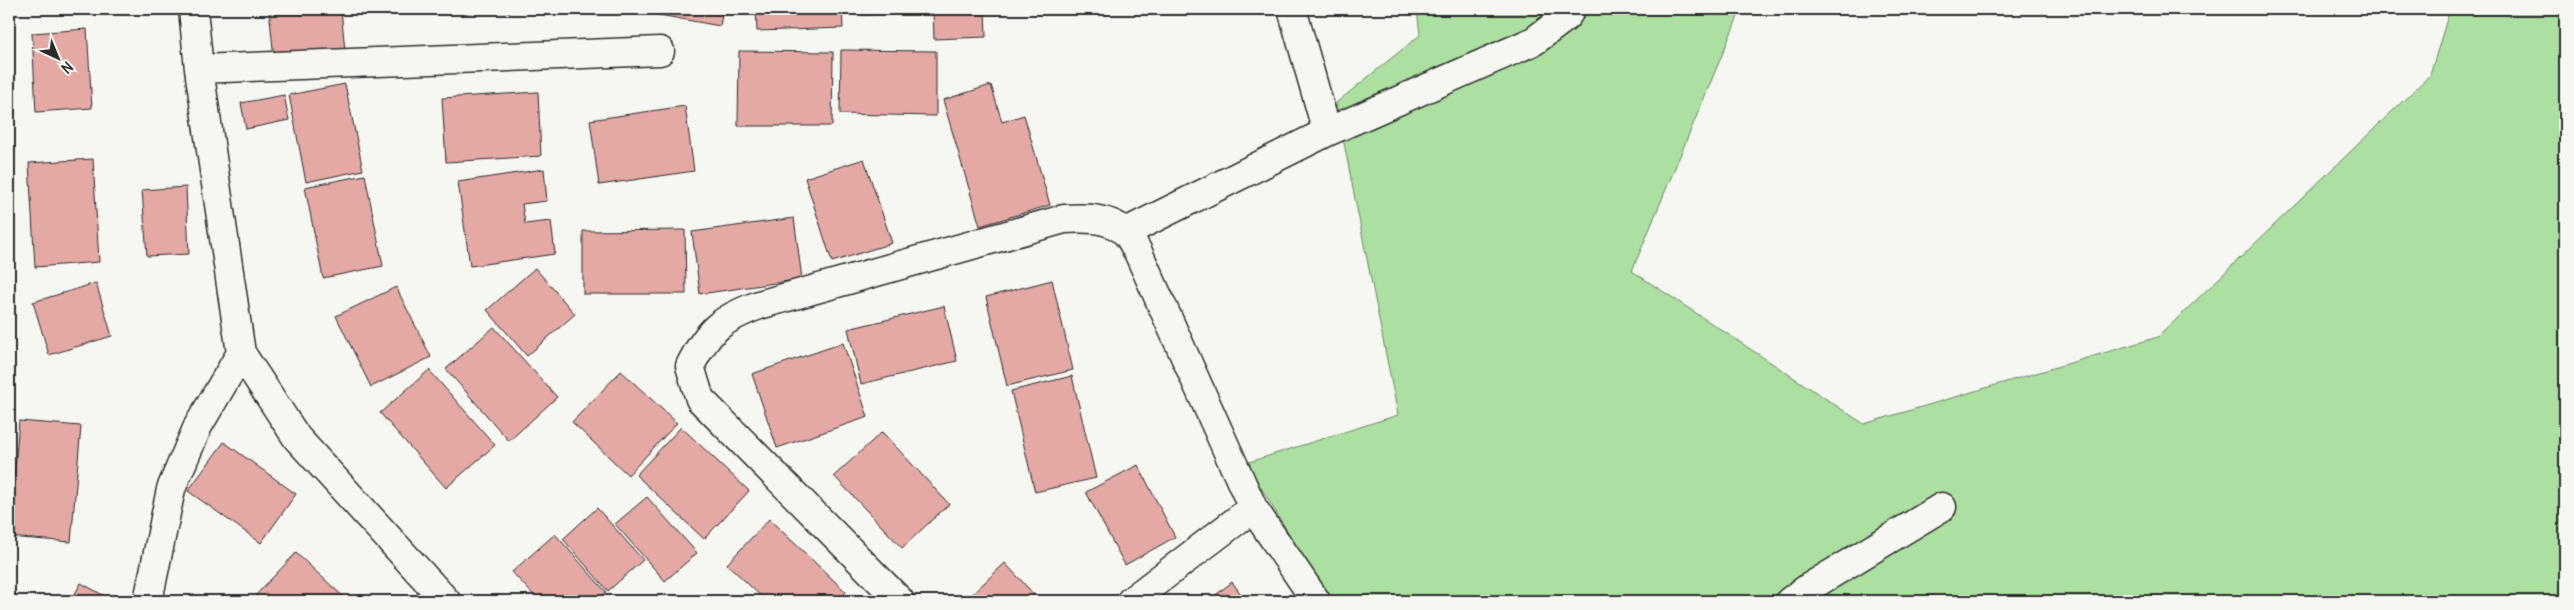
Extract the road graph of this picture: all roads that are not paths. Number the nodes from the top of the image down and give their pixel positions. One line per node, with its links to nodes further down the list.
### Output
1 (192, 9): 5 (street)
2 (1292, 9): 6 (street)
3 (1571, 9): 6 (street)
4 (660, 51): 5 (street)
5 (199, 70): 8 (street)
6 (1327, 132): 7 (street)
7 (1126, 232): 10 (street); 13 (street)
8 (241, 354): 11 (street); 12 (street)
9 (1942, 507): 16 (street)
10 (1253, 508): 14 (street); 15 (street)
11 (148, 601)
12 (446, 601)
13 (900, 601)
14 (1131, 601)
15 (1316, 601)
16 (1790, 601)

